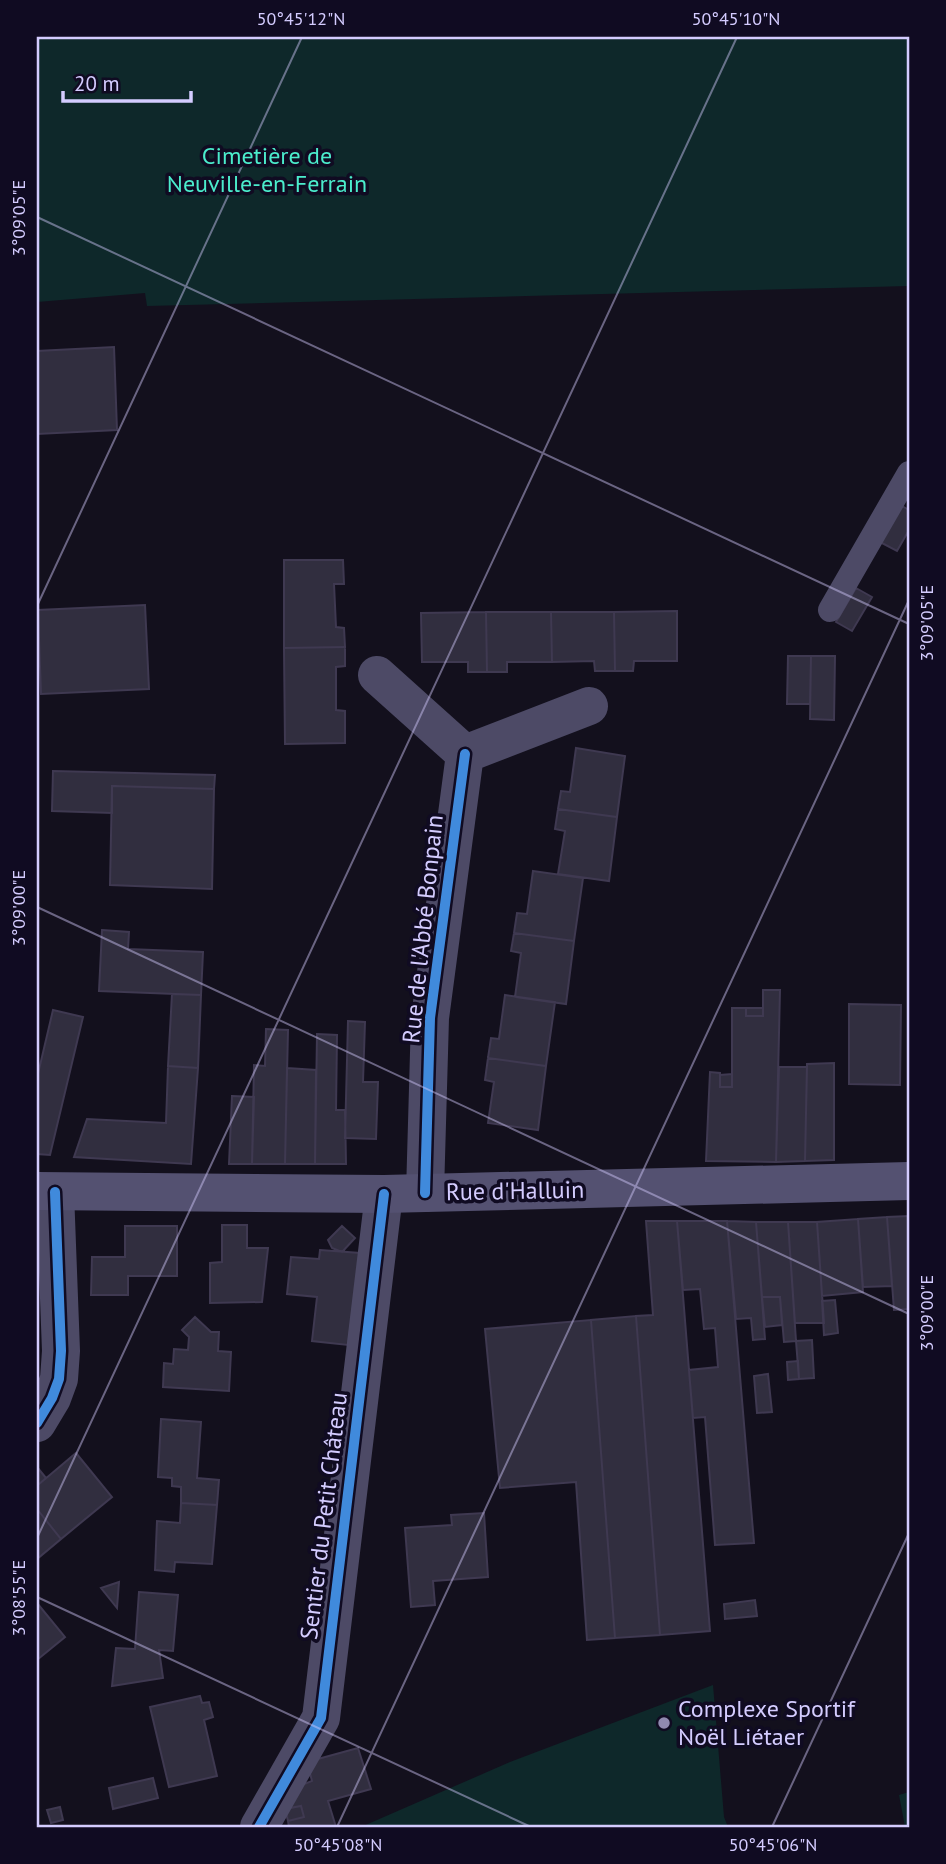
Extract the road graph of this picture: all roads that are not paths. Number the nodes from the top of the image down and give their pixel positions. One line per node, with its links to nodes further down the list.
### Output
1 (909, 473): 2 (lane)
2 (831, 610)
3 (377, 676): 5 (street)
4 (589, 706): 5 (street)
5 (465, 754): 8 (street, Rue de l'Abbé Bonpain)
6 (909, 1181): 8 (main road, Rue d'Halluin)
7 (46, 1192): 9 (main road, Rue d'Halluin); 10 (street)
8 (425, 1193): 9 (main road, Rue d'Halluin)
9 (383, 1194): 11 (street, Sentier du Petit Château)
10 (37, 1423)
11 (259, 1827)

